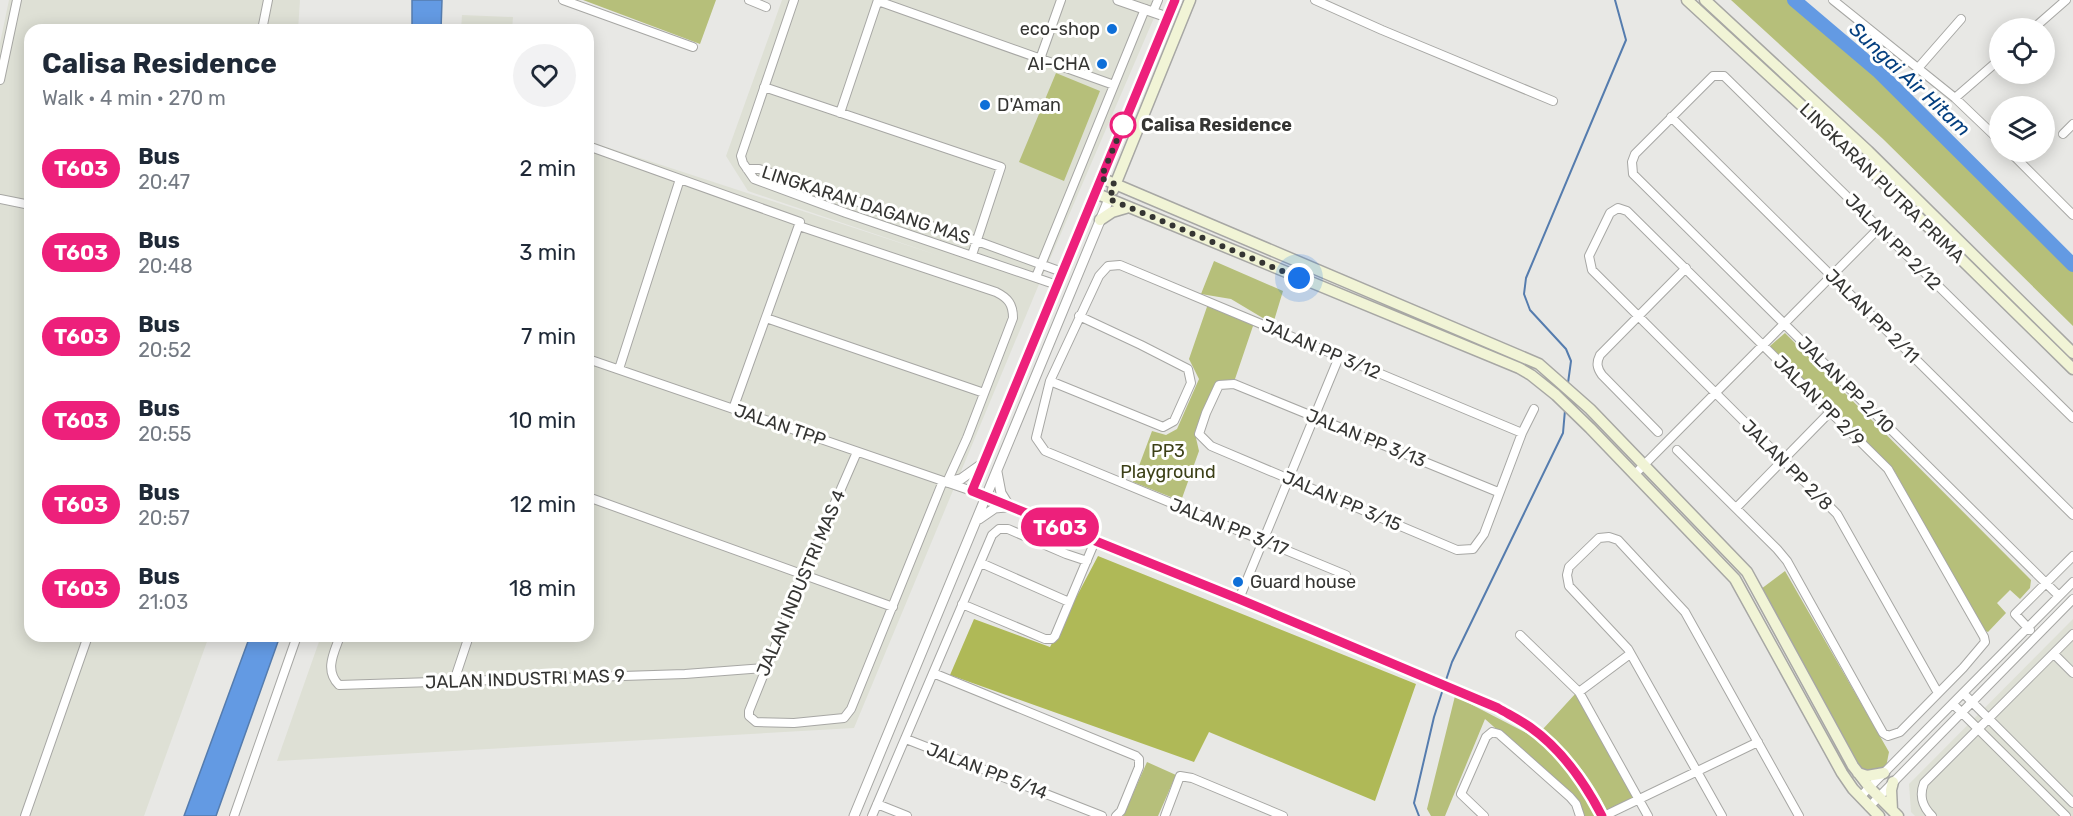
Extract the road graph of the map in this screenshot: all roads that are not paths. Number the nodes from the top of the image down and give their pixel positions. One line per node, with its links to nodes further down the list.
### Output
1 (17, 0): 27 (street)
2 (268, 0): 22 (street)
3 (563, 0): 23 (street)
4 (749, 0): 17 (street)
5 (794, 0): 29 (street)
6 (878, 0): 24 (street); 32 (street)
7 (1060, 0): 24 (street)
8 (1118, 0): 18 (street)
9 (1158, 0): 18 (street)
10 (1175, 0): 19 (main road)
11 (1190, 0): 39 (main road)
12 (1315, 0): 31 (street)
13 (1687, 0): 72 (main road, LINGKARAN PUTRA PRIMA)
14 (1704, 0): 68 (main road, LINGKARAN PUTRA PRIMA)
15 (1833, 0): 25 (street)
16 (2066, 0): 20 (street)
17 (766, 7)
18 (1149, 11): 19 (street); 28 (street)
19 (1167, 17): 41 (main road)
20 (2045, 18)
21 (1961, 19): 25 (street)
22 (263, 24)
23 (693, 47)
24 (1040, 59): 28 (street)
25 (1919, 67): 30 (street)
26 (1989, 69): 30 (street)
27 (0, 80)
28 (1114, 85): 56 (street)
29 (764, 87): 32 (street); 40 (street)
30 (1956, 98): 35 (street)
31 (1553, 101)
32 (840, 113): 54 (street)
33 (1671, 117): 53 (street, JALAN PP 2/12); 60 (street, JALAN PP 2/11); 66 (street, JALAN PP 2/10)
34 (2073, 124): 36 (street)
35 (1989, 130)
36 (2063, 134)
37 (594, 148): 42 (street)
38 (2020, 162): 50 (street)
39 (1124, 163): 43 (main road); 45 (main road)
40 (747, 168): 54 (street, LINGKARAN DAGANG MAS); 55 (street, LINGKARAN DAGANG MAS)
41 (1101, 178): 43 (main road); 44 (main road)
42 (680, 179): 52 (street); 71 (street)
43 (1115, 184): 45 (main road); 47 (main road)
44 (1095, 193): 47 (main road); 59 (street)
45 (1137, 194): 88 (main road)
46 (0, 199): 48 (street)
47 (1109, 199): 49 (main road); 51 (street)
48 (24, 204)
49 (1130, 207): 51 (main road); 90 (main road)
50 (2073, 215)
51 (1100, 220): 89 (street)
52 (799, 226): 65 (street); 74 (street)
53 (1879, 228): 60 (street); 80 (street, JALAN PP 2/12)
54 (977, 241): 55 (street); 56 (street, LINGKARAN DAGANG MAS)
55 (972, 255): 61 (street, LINGKARAN DAGANG MAS)
56 (1041, 265): 59 (street, LINGKARAN DAGANG MAS); 61 (street)
57 (1686, 268): 58 (street, JALAN PP 2/9); 64 (street); 67 (street, JALAN PP 2/9)
58 (1592, 270): 64 (street, JALAN PP 2/8)
59 (1062, 272): 62 (street)
60 (1832, 276): 66 (street); 99 (street, JALAN PP 2/11)
61 (1036, 277): 62 (street, LINGKARAN DAGANG MAS)
62 (1057, 285): 87 (street)
63 (1079, 316): 69 (street, JALAN PP 3/12); 73 (street); 73 (street)
64 (1638, 316): 75 (street, JALAN PP 2/8); 81 (street)
65 (766, 318): 74 (street); 76 (street)
66 (1784, 324): 67 (street); 109 (street, JALAN PP 2/10)
67 (1764, 345): 75 (street); 78 (street, JALAN PP 2/9)
68 (2073, 353)
69 (1339, 357): 79 (street); 82 (street, JALAN PP 3/12)
70 (594, 361): 71 (street, JALAN TPP)
71 (619, 369): 76 (street, JALAN TPP)
72 (2073, 369)
73 (1050, 381): 102 (street, JALAN PP 3/17)
74 (984, 393): 92 (street)
75 (1715, 393): 86 (street, JALAN PP 2/8); 88 (street)
76 (733, 409): 85 (street, JALAN TPP)
77 (1533, 409): 82 (street)
78 (1830, 412): 86 (street); 131 (street, JALAN PP 2/9)
79 (1314, 417): 83 (street, JALAN PP 3/13); 91 (street); 94 (street, JALAN PP 3/13)
80 (2073, 418)
81 (1658, 432)
82 (1522, 433): 94 (street)
83 (1211, 446): 91 (street, JALAN PP 3/15)
84 (1677, 450): 98 (street)
85 (857, 452): 92 (street, JALAN TPP); 106 (street, JALAN INDUSTRI MAS 4)
86 (1783, 460): 98 (street); 131 (street, JALAN PP 2/8)
87 (983, 463): 92 (street); 93 (street)
88 (1644, 465): 90 (street); 141 (main road)
89 (997, 470): 95 (street); 97 (street)
90 (1634, 475): 145 (main road)
91 (1289, 478): 94 (street, JALAN PP 3/15); 102 (street)
92 (945, 482): 93 (street, JALAN TPP); 115 (street)
93 (972, 491): 95 (street)
94 (1498, 492)
95 (986, 497): 97 (street); 100 (street)
96 (594, 499): 106 (street)
97 (1008, 506): 100 (street); 101 (street)
98 (1736, 508): 131 (street)
99 (2073, 515)
100 (976, 522): 154 (street)
101 (1095, 541): 104 (street); 111 (street)
102 (1263, 541): 107 (street, JALAN PP 3/17); 111 (street)
103 (2073, 556): 109 (street)
104 (1087, 561): 105 (street); 113 (street)
105 (981, 563): 113 (street); 114 (street)
106 (804, 574): 115 (street); 126 (street, JALAN INDUSTRI MAS 4)
107 (1346, 575)
108 (2073, 582): 110 (street)
109 (2046, 584): 110 (street, JALAN PP 2/10); 116 (street)
110 (2059, 597): 116 (street)
111 (1239, 599): 163 (street)
112 (2073, 599): 119 (street)
113 (1069, 602): 114 (street)
114 (962, 604): 127 (street)
115 (893, 607): 126 (street, JALAN INDUSTRI MAS 4)
116 (2028, 627): 119 (street); 132 (street)
117 (2073, 634): 125 (street)
118 (1520, 635): 130 (street)
119 (2036, 636): 133 (street)
120 (86, 642): 152 (street)
121 (295, 642): 153 (street)
122 (338, 642): 129 (street, JALAN INDUSTRI MAS 9)
123 (467, 642): 129 (street)
124 (1630, 654): 130 (street); 139 (street); 140 (street)
125 (2054, 654): 128 (street); 136 (street)
126 (765, 668): 129 (street, JALAN INDUSTRI MAS 9)
127 (933, 673): 138 (street); 158 (street)
128 (2073, 673)
129 (454, 681)
130 (1579, 692): 147 (street)
131 (1938, 693)
132 (1963, 693): 133 (street); 134 (street)
133 (1972, 701): 135 (street); 136 (street)
134 (1953, 704): 135 (street); 142 (street)
135 (1962, 712): 137 (street); 143 (street)
136 (1989, 719): 137 (street); 148 (street)
137 (1978, 729): 168 (street); 169 (street)
138 (906, 739): 149 (street); 157 (street, JALAN PP 5/14)
139 (1758, 741): 140 (street); 166 (street)
140 (1697, 771): 147 (street); 165 (street)
141 (1858, 773): 142 (main road); 144 (main road)
142 (1884, 773): 144 (street)
143 (1893, 782): 146 (street); 151 (main road)
144 (1870, 788): 145 (street); 146 (main road)
145 (1860, 797): 150 (main road)
146 (1879, 797): 150 (street); 151 (main road)
147 (1639, 799): 163 (street); 164 (street)
148 (2073, 803)
149 (877, 804): 155 (street); 156 (street)
150 (1869, 807): 167 (main road)
151 (1895, 813)
152 (25, 816)
153 (234, 816)
154 (854, 816)
155 (872, 816)
156 (907, 816)
157 (1102, 816)
158 (1116, 816)
159 (1165, 816): 160 (street)
160 (1283, 816)
161 (1484, 816): 162 (street)
162 (1580, 816)
163 (1603, 816)
164 (1648, 816)
165 (1722, 816)
166 (1799, 816)
167 (1879, 816)
168 (1932, 816)
169 (2066, 816)

